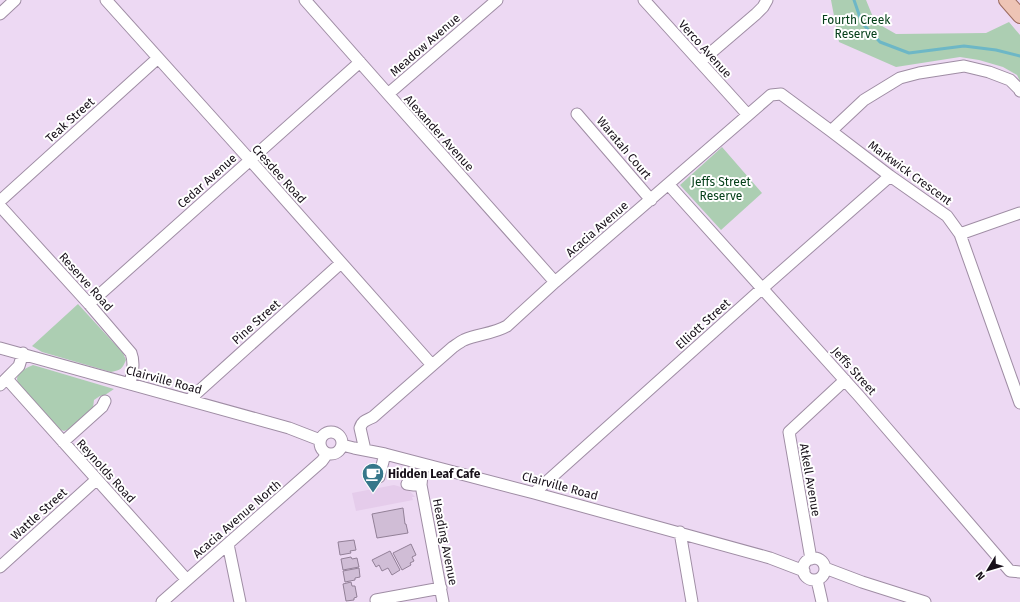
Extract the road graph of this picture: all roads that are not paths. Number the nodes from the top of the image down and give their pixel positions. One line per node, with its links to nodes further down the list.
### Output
1 (15, 0): 8 (street)
2 (106, 0): 10 (street, Cresdee Road)
3 (305, 0): 11 (street, Alexander Avenue)
4 (497, 0): 14 (street, Meadow Avenue)
5 (644, 0): 12 (street, Verco Avenue)
6 (766, 0): 12 (street)
7 (1006, 0): 9 (main road)
8 (0, 14)
9 (1020, 16)
10 (158, 58): 19 (street, Cresdee Road); 23 (street, Teak Street)
11 (360, 62): 14 (street, Alexander Avenue); 19 (street, Cedar Avenue)
12 (700, 62): 17 (street, Verco Avenue)
13 (1020, 91): 18 (street)
14 (388, 94): 28 (street, Alexander Avenue)
15 (771, 95): 17 (street, Acacia Avenue); 18 (street, Markwick Crescent)
16 (577, 114): 22 (street, Waratah Court)
17 (748, 115): 21 (street, Acacia Avenue)
18 (831, 130): 20 (street, Markwick Crescent)
19 (250, 160): 27 (street, Cresdee Road); 30 (street, Cedar Avenue)
20 (890, 176): 26 (street, Markwick Crescent); 29 (street, Elliott Street)
21 (668, 184): 22 (street, Acacia Avenue); 29 (street, Jeffs Street)
22 (650, 200): 28 (street, Acacia Avenue)
23 (0, 201)
24 (0, 206): 30 (street, Reserve Road)
25 (1020, 213): 26 (street)
26 (960, 234): 35 (street, Markwick Crescent)
27 (341, 263): 33 (street, Cresdee Road); 38 (street, Pine Street)
28 (555, 282): 33 (street, Acacia Avenue)
29 (762, 288): 34 (street, Jeffs Street); 52 (street, Elliott Street)
30 (89, 304): 37 (street, Reserve Road)
31 (0, 348): 32 (street, Clairville Road)
32 (23, 353): 36 (street); 37 (street, Clairville Road)
33 (432, 365): 44 (street)
34 (845, 380): 55 (street, Atkell Avenue); 57 (street, Jeffs Street)
35 (1017, 381): 40 (street, Markwick Crescent)
36 (3, 382): 42 (street, Reynolds Road)
37 (130, 384): 38 (street, Clairville Road)
38 (188, 400): 41 (street, Clairville Road)
39 (105, 401): 42 (street)
40 (1020, 403)
41 (320, 440): 43 (street); 45 (street)
42 (63, 442): 49 (street, Reynolds Road)
43 (342, 445): 44 (street, Clairville Road); 45 (street)
44 (365, 450): 46 (street, Clairville Road)
45 (327, 454): 54 (street, Acacia Avenue North)
46 (385, 454): 47 (street, Clairville Road); 48 (street)
47 (423, 464): 51 (street, Heading Avenue); 52 (street, Clairville Road)
48 (379, 477)
49 (96, 480): 56 (street, Wattle Street); 59 (street, Reynolds Road)
50 (407, 484): 51 (street)
51 (421, 485): 60 (street, Heading Avenue)
52 (534, 493): 53 (street, Clairville Road)
53 (680, 532): 55 (street, Clairville Road); 65 (street)
54 (228, 544): 59 (street, Acacia Avenue North); 63 (street)
55 (807, 564): 58 (street); 58 (street)
56 (0, 567)
57 (1020, 572)
58 (821, 575): 66 (street); 67 (street)
59 (187, 580): 62 (street, Acacia Avenue North)
60 (441, 588): 61 (street); 64 (street, Heading Avenue)
61 (376, 600)
62 (162, 602)
63 (240, 602)
64 (443, 602)
65 (692, 602)
66 (822, 602)
67 (925, 602)

